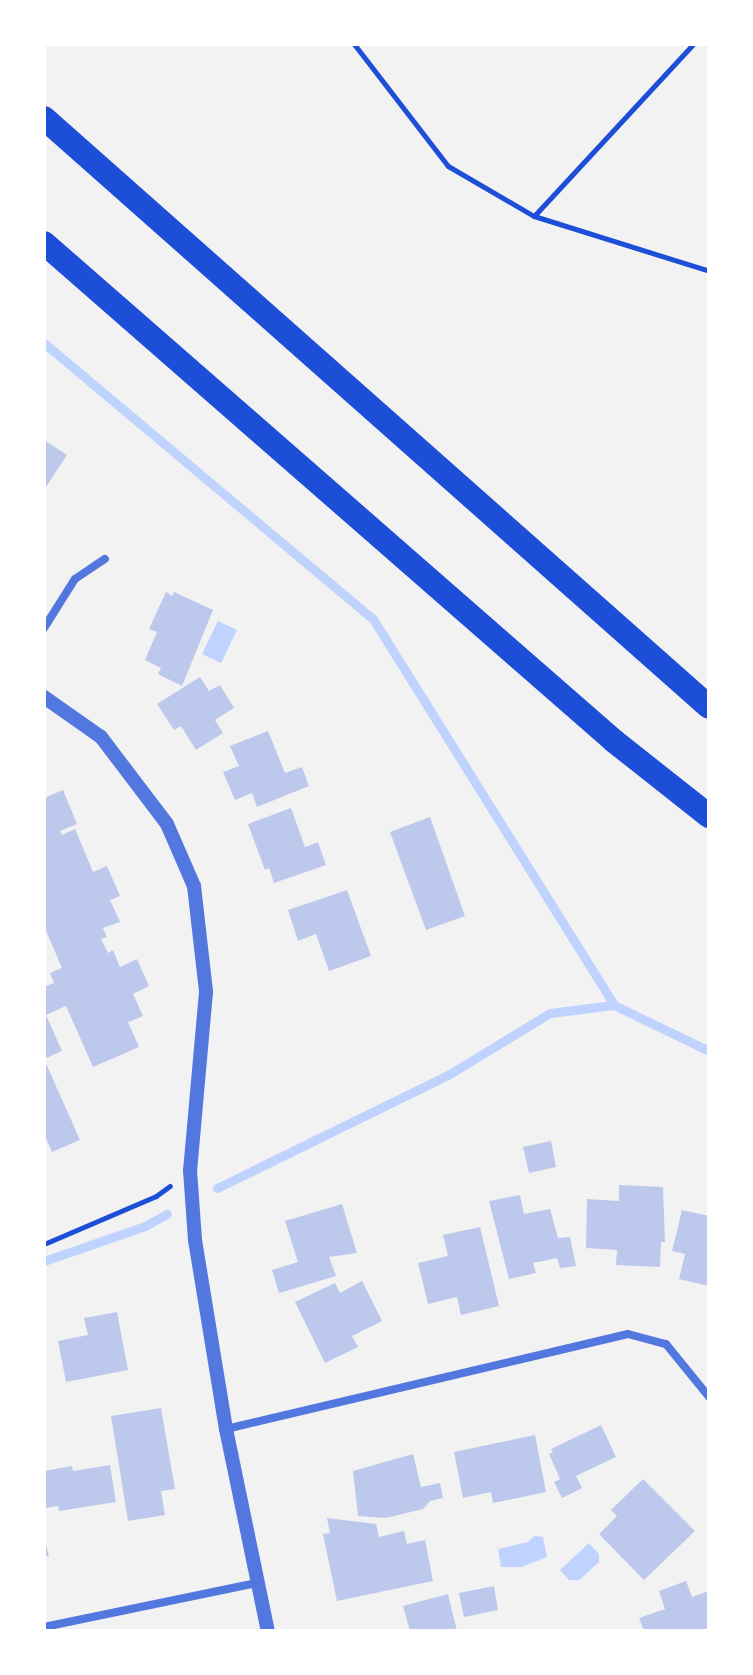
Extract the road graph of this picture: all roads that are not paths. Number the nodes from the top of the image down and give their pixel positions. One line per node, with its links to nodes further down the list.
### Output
1 (44, 118): 6 (highway)
2 (44, 243): 7 (highway)
3 (105, 559): 4 (street)
4 (44, 628)
5 (44, 697): 9 (street)
6 (709, 707)
7 (709, 816)
8 (709, 1397): 9 (street)
9 (226, 1429): 10 (street)
10 (257, 1583): 11 (street); 12 (street)
11 (44, 1627)
12 (268, 1631)

